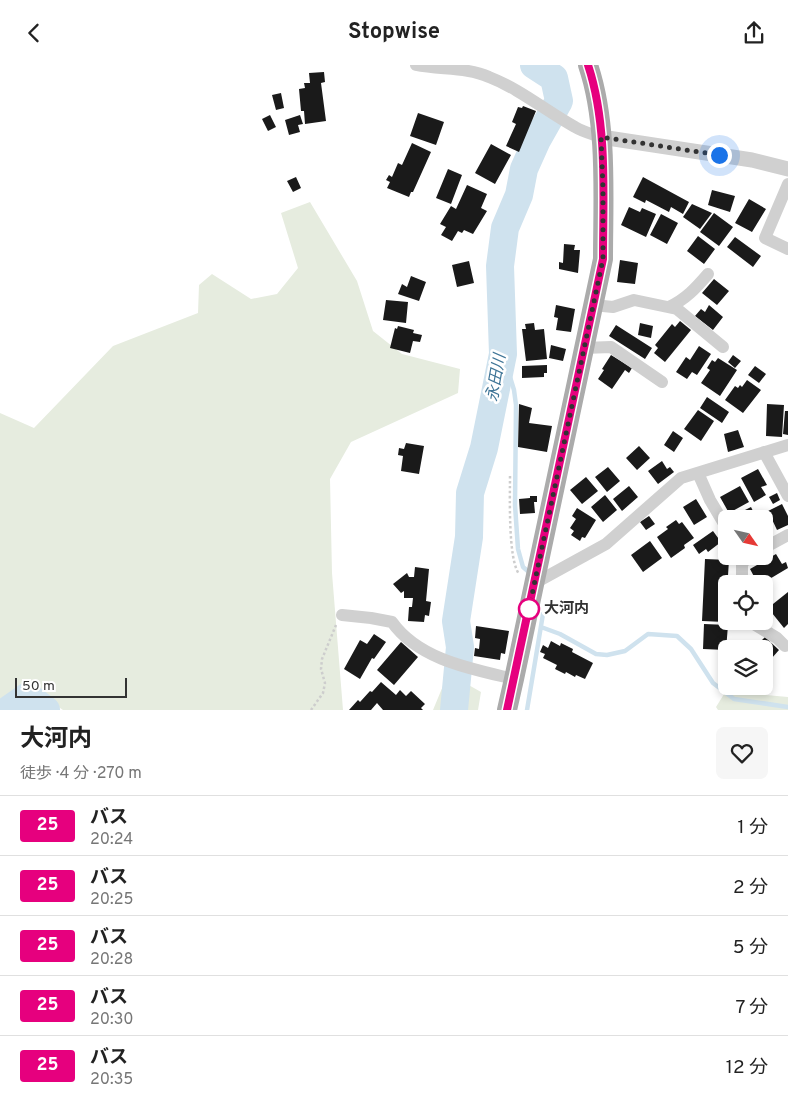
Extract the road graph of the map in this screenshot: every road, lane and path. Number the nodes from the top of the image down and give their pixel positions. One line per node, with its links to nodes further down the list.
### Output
1 (416, 65): 3 (street)
2 (587, 65): 3 (main road)
3 (601, 137): 4 (street); 8 (main road)
4 (788, 169)
5 (788, 184): 6 (street)
6 (788, 249)
7 (708, 274): 9 (street)
8 (593, 305): 9 (street); 11 (main road)
9 (669, 307): 10 (street)
10 (723, 347)
11 (584, 348): 12 (street); 21 (main road)
12 (662, 383)
13 (788, 445): 14 (street)
14 (764, 452): 15 (street); 17 (street)
15 (698, 473): 18 (street); 21 (street)
16 (510, 476): 21 (path)
17 (788, 496)
18 (718, 514)
19 (788, 535): 20 (street)
20 (773, 544)
21 (535, 583): 25 (main road)
22 (342, 615): 25 (street); 26 (path)
23 (764, 630): 24 (street)
24 (785, 646)
25 (514, 679): 27 (main road)
26 (311, 710)
27 (507, 710)

